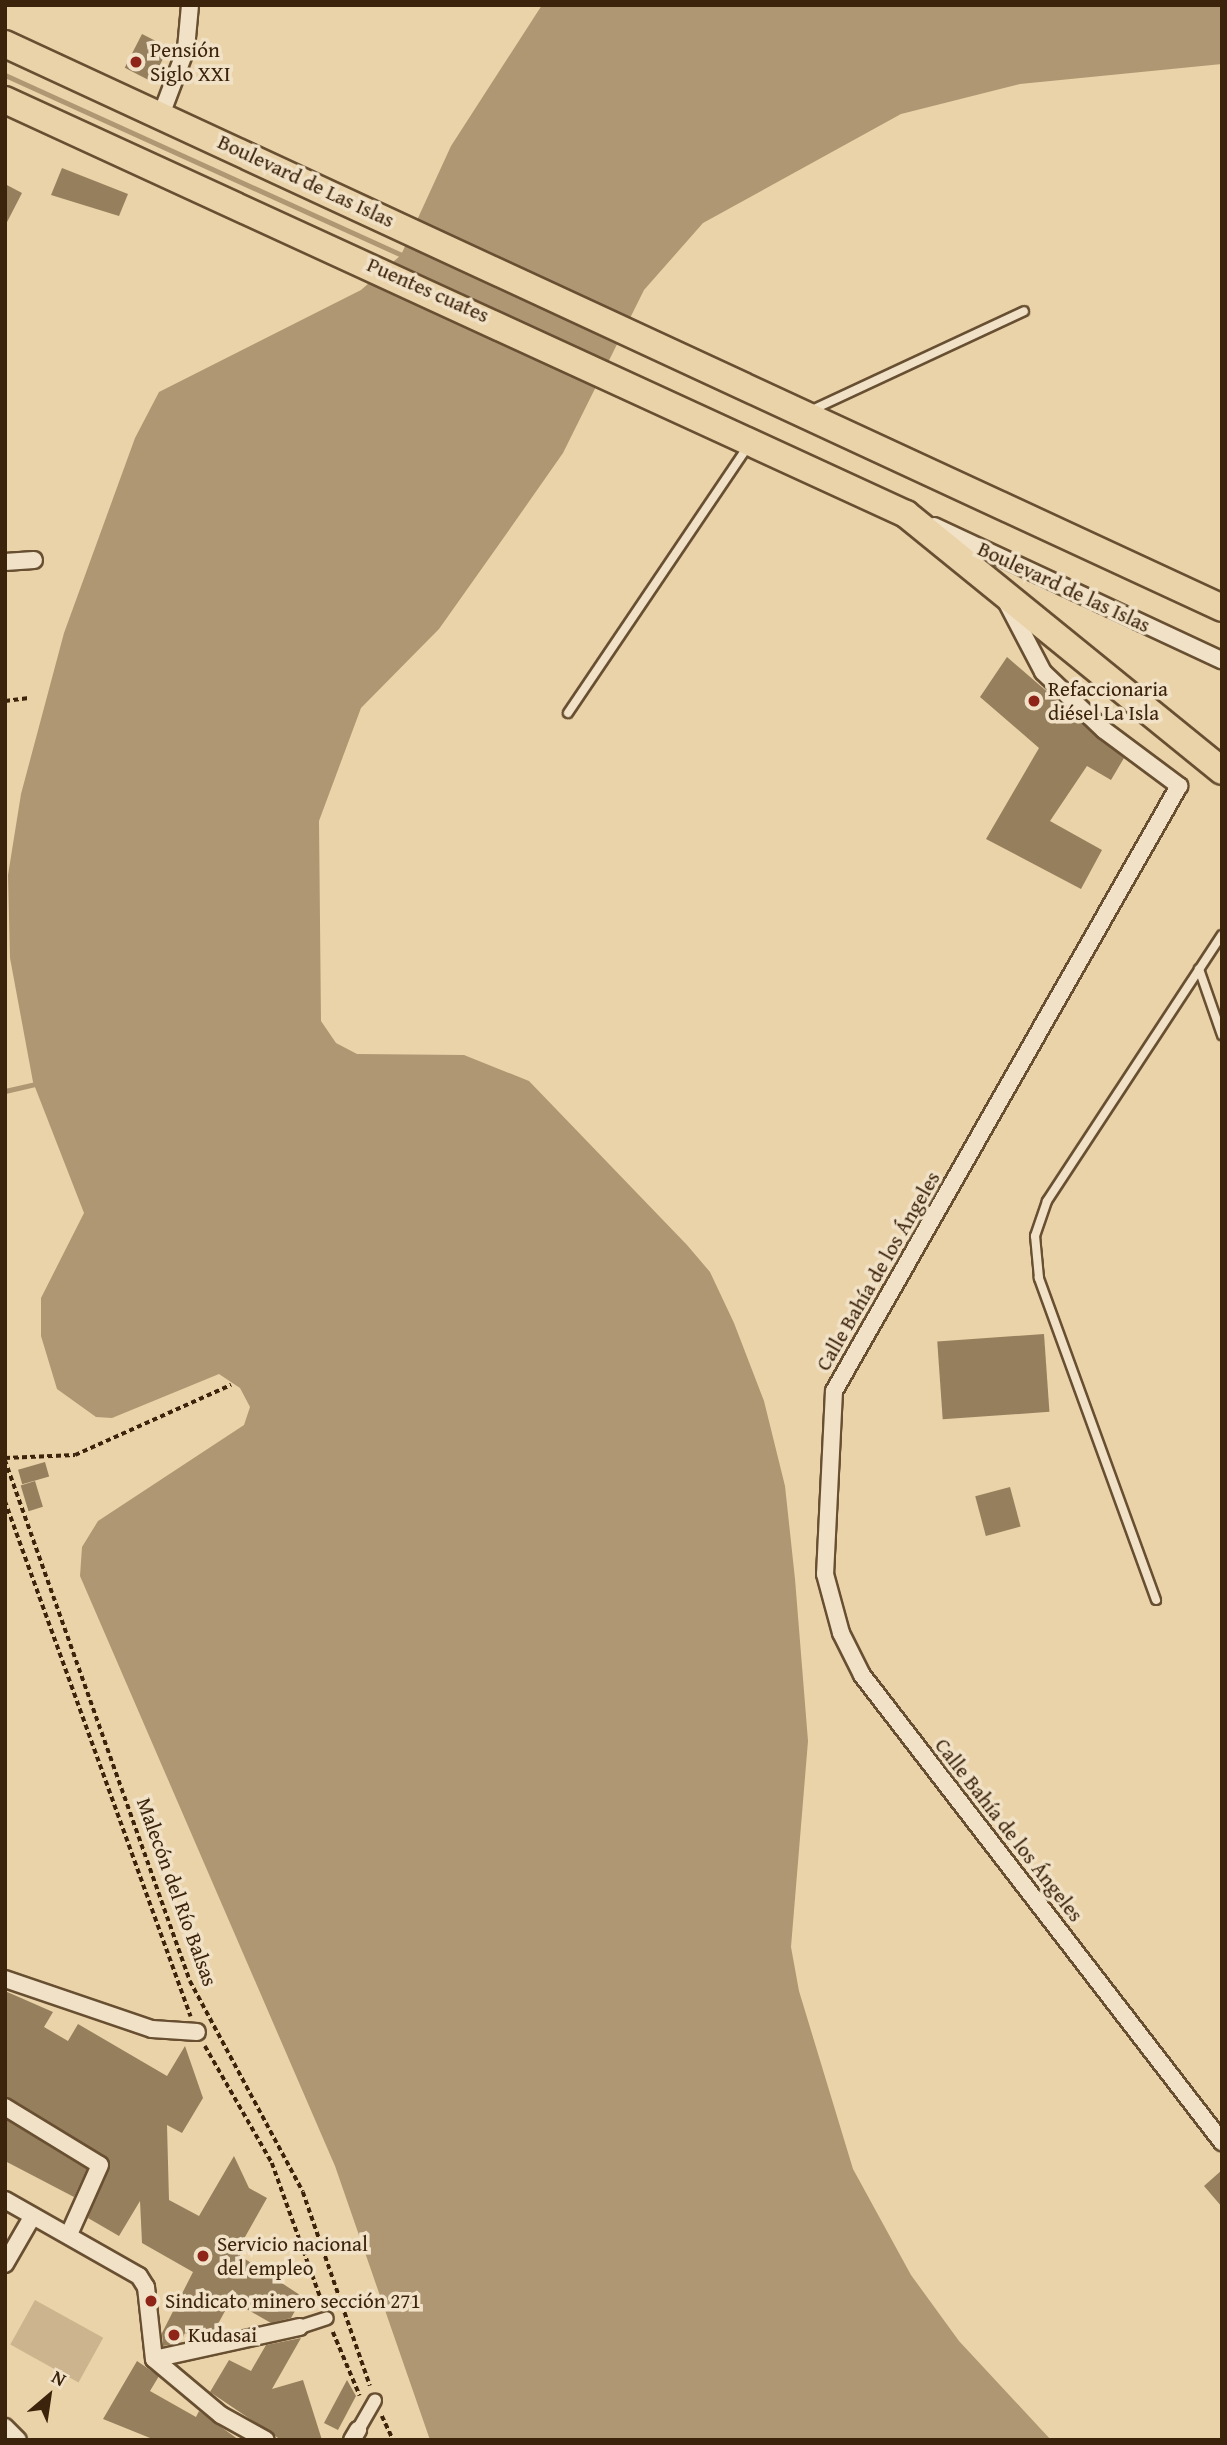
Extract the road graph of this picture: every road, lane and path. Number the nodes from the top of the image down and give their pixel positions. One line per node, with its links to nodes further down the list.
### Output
1 (190, 5): 4 (street)
2 (5, 44): 4 (highway, Boulevard de las Islas)
3 (5, 100): 8 (highway, Puentes cuates)
4 (161, 115): 5 (highway, Boulevard de las Islas)
5 (205, 135): 7 (highway, Boulevard de Las Islas)
6 (1024, 311): 7 (lane)
7 (808, 412): 13 (highway)
8 (752, 440): 9 (highway, Puentes cuates); 17 (lane)
9 (906, 513): 12 (highway, Puentes cuates); 14 (street, Boulevard de las Islas)
10 (34, 560): 11 (street)
11 (5, 562)
12 (1000, 591): 18 (highway, Puentes cuates); 29 (street, Calle Bahía de los Ángeles)
13 (1222, 608)
14 (1222, 660)
15 (29, 698): 16 (path)
16 (5, 701)
17 (568, 713)
18 (1222, 771)
19 (1222, 935): 20 (lane)
20 (1199, 969): 21 (lane); 25 (lane)
21 (1222, 1035)
22 (231, 1385): 23 (path)
23 (5, 1459): 37 (path, Malecón del Río Balsas)
24 (5, 1501): 27 (path)
25 (1156, 1600)
26 (5, 1979): 27 (street)
27 (197, 2032): 34 (path)
28 (5, 2107): 32 (street)
29 (1222, 2142)
30 (5, 2200): 31 (street)
31 (30, 2219): 32 (street); 33 (street)
32 (70, 2232): 36 (street)
33 (5, 2264)
34 (327, 2318): 35 (street); 38 (path)
35 (300, 2327): 36 (street)
36 (154, 2359): 42 (street)
37 (375, 2400): 38 (street); 43 (path, Malecón del Río Balsas)
38 (368, 2415): 40 (street)
39 (5, 2427): 41 (street)
40 (355, 2435)
41 (18, 2440)
42 (266, 2440)
43 (393, 2440)

